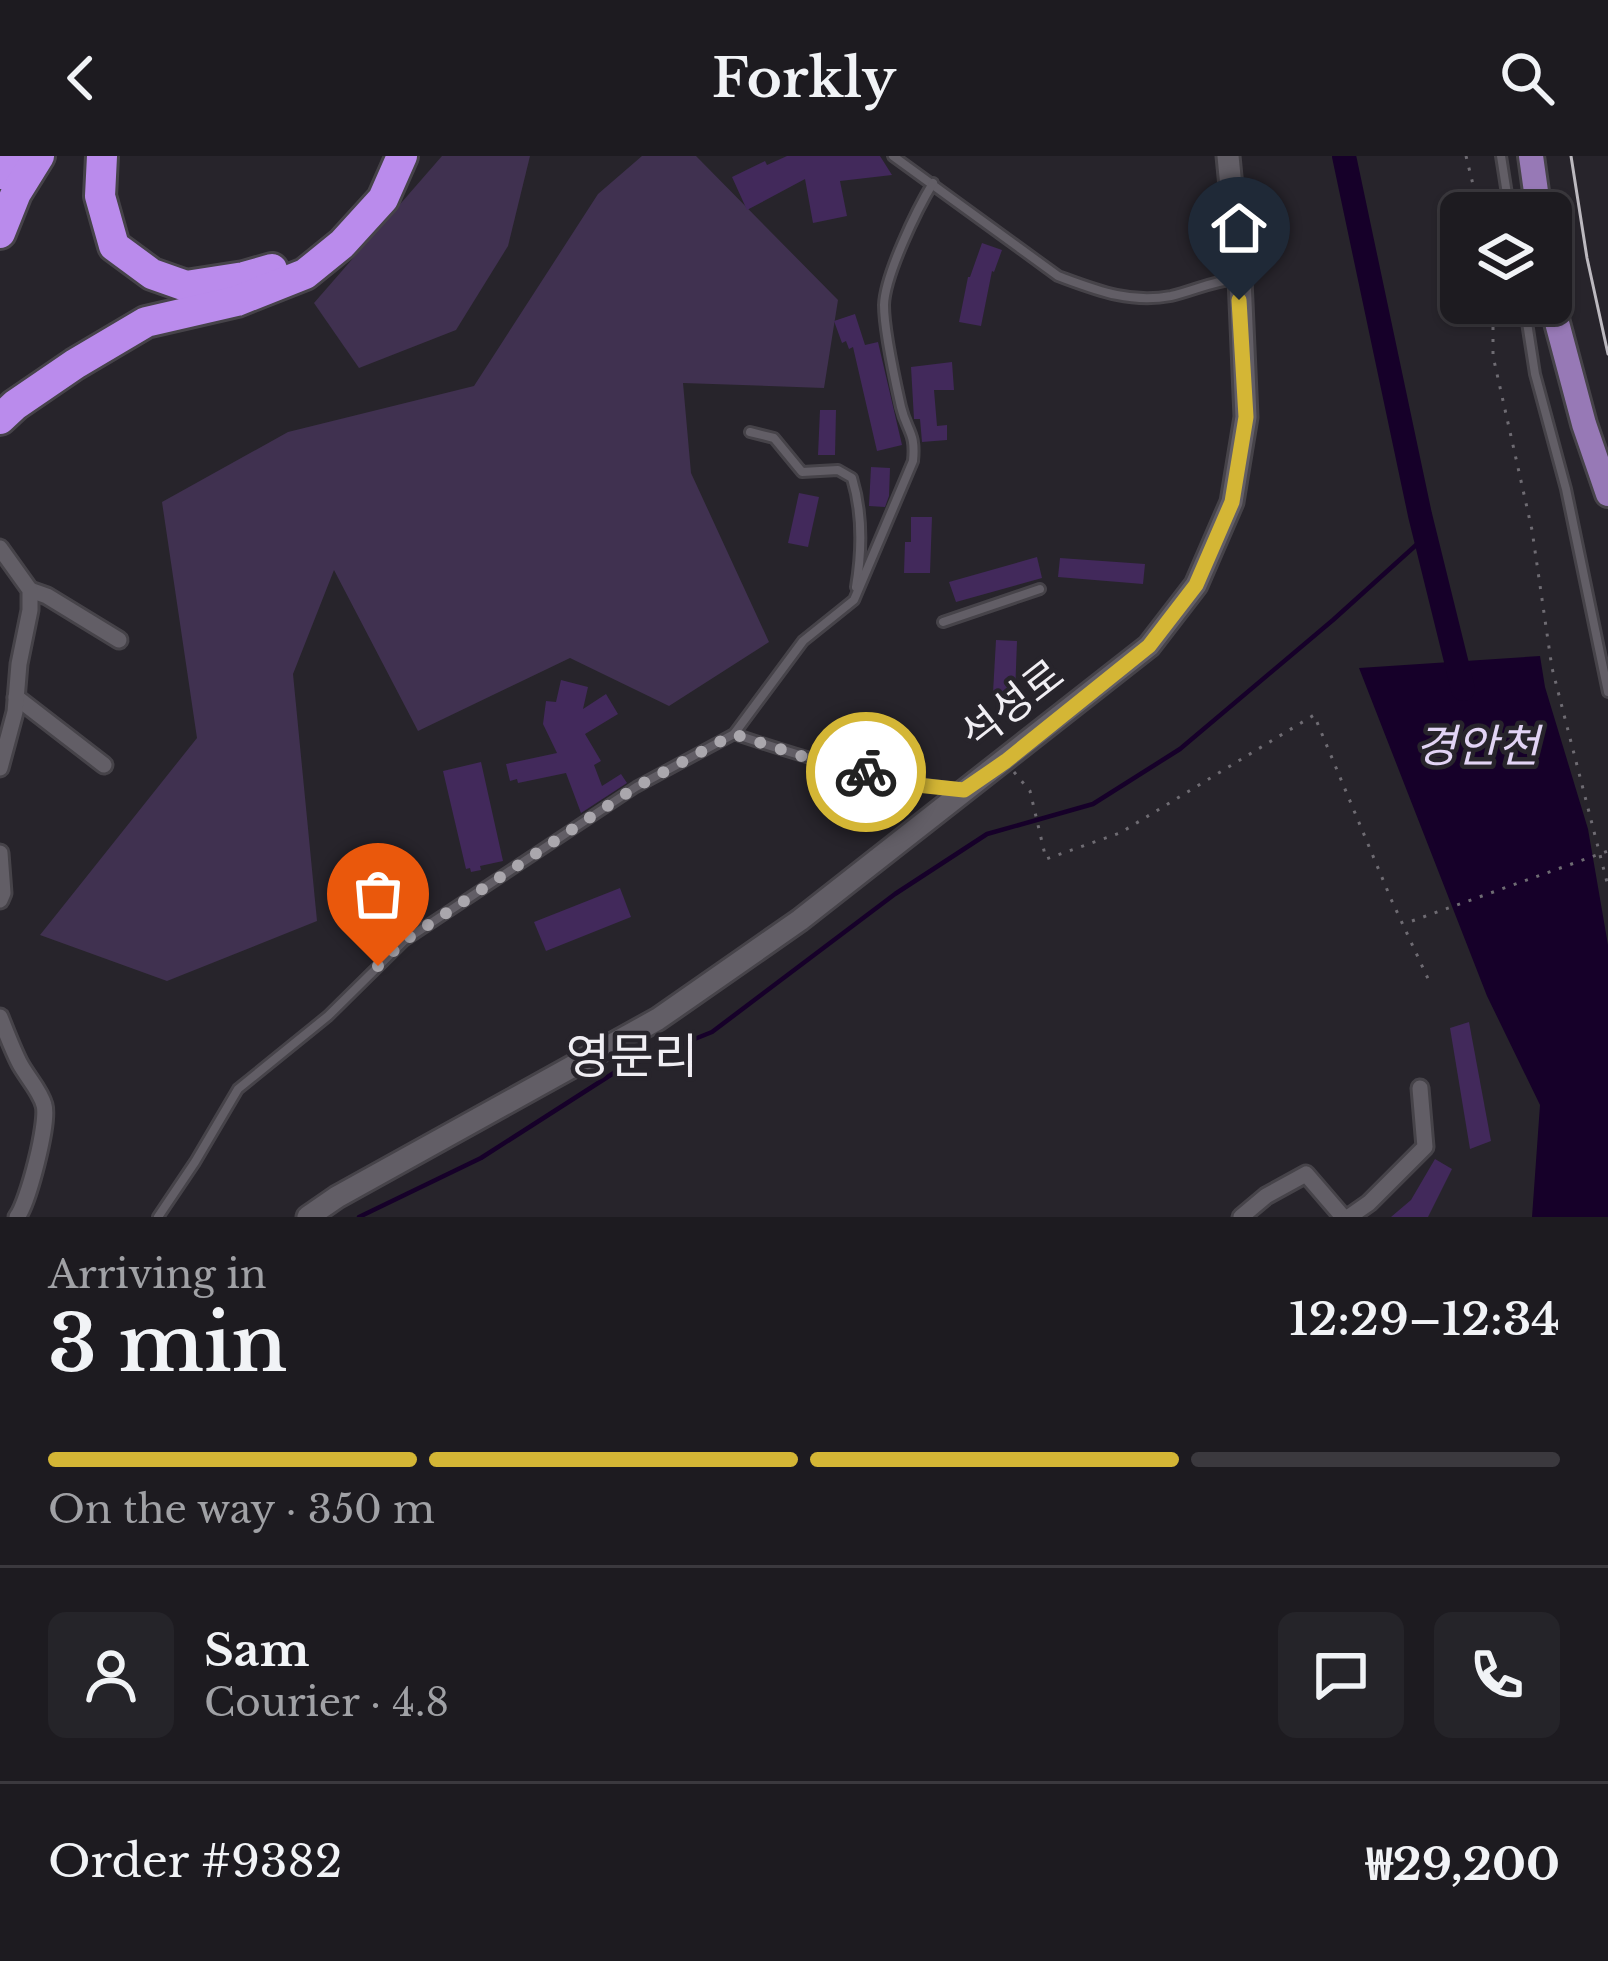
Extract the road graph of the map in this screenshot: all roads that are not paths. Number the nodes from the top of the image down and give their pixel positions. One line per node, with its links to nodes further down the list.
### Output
1 (10, 156): 10 (highway)
2 (39, 156): 14 (highway)
3 (102, 156): 4 (highway)
4 (385, 156)
5 (402, 156): 18 (highway)
6 (893, 156): 11 (lane)
7 (1228, 156): 15 (street, 석성로)
8 (1502, 156): 12 (lane)
9 (1531, 156): 13 (main road)
10 (0, 174)
11 (933, 184): 15 (lane); 24 (lane)
12 (1507, 192)
13 (1536, 192)
14 (0, 233)
15 (1240, 279): 32 (street, 석성로)
16 (1527, 324): 27 (lane)
17 (1557, 324): 20 (main road)
18 (0, 419)
19 (750, 432): 24 (lane)
20 (1608, 494)
21 (0, 548): 22 (street)
22 (30, 590): 26 (street); 28 (street)
23 (1040, 590): 25 (lane)
24 (854, 600): 29 (lane)
25 (943, 622)
26 (119, 640)
27 (1608, 692)
28 (16, 697): 30 (street); 31 (street)
29 (734, 734): 32 (lane); 38 (lane)
30 (104, 765)
31 (0, 768)
32 (964, 790): 39 (street, 석성로)
33 (0, 853): 34 (street)
34 (0, 900)
35 (0, 1018): 37 (street)
36 (1420, 1088): 41 (street)
37 (17, 1217)
38 (158, 1217)
39 (308, 1217)
40 (1241, 1217): 41 (street)
41 (1346, 1217)

